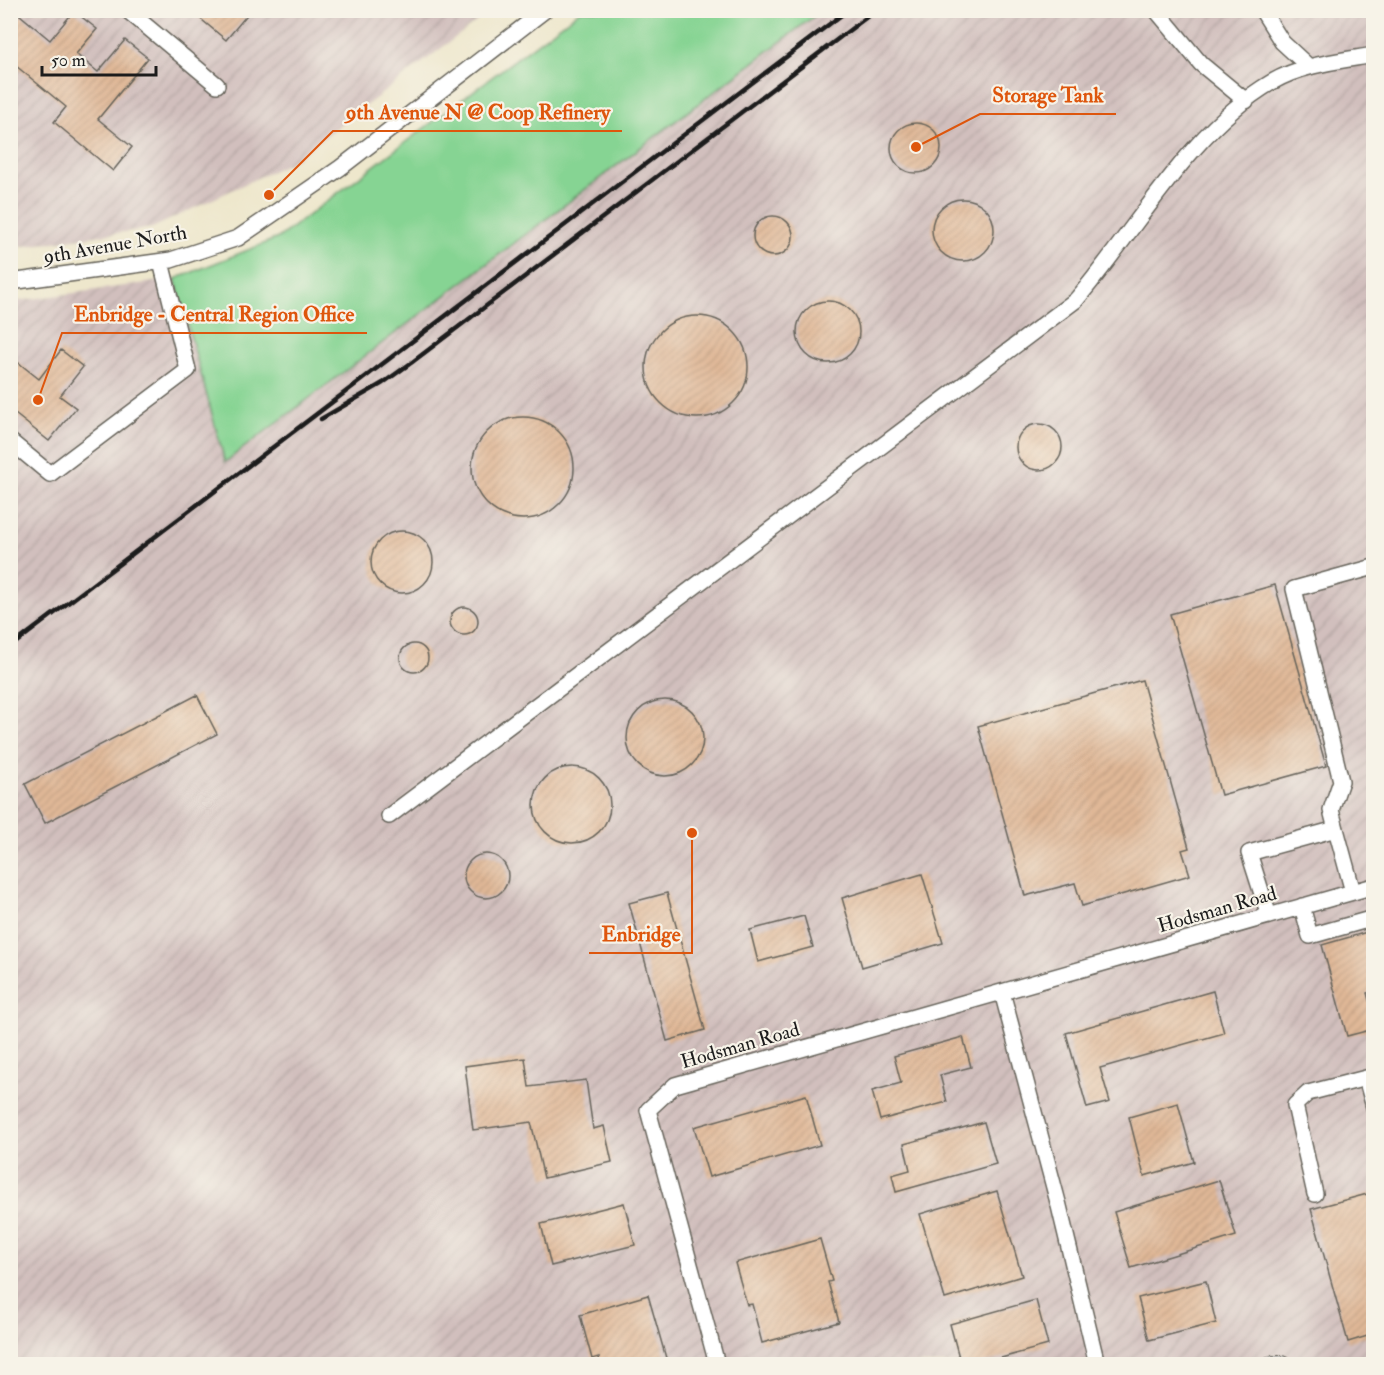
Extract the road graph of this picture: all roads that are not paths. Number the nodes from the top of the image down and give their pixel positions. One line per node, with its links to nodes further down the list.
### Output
1 (127, 10): 7 (street)
2 (545, 10): 9 (street, 9th Avenue North)
3 (1156, 10): 8 (street)
4 (1262, 10): 6 (street)
5 (1374, 55): 6 (street)
6 (1308, 66): 8 (street)
7 (217, 85)
8 (1246, 101): 13 (street)
9 (160, 262): 10 (street, 9th Avenue North); 11 (street)
10 (10, 282)
11 (10, 441)
12 (1374, 567): 14 (street)
13 (389, 816)
14 (1336, 829): 16 (street); 18 (street)
15 (1374, 886): 16 (street, Hodsman Road)
16 (1353, 892): 17 (street, Hodsman Road)
17 (1302, 906): 18 (street, Hodsman Road); 19 (street)
18 (1269, 916): 20 (street, Hodsman Road)
19 (1374, 918)
20 (1002, 992): 24 (street, Hodsman Road); 25 (street)
21 (1370, 1077): 22 (street); 23 (street)
22 (1374, 1107)
23 (1315, 1194)
24 (717, 1365)
25 (1097, 1365)
26 (1272, 1365): 27 (street)
27 (1283, 1365)

